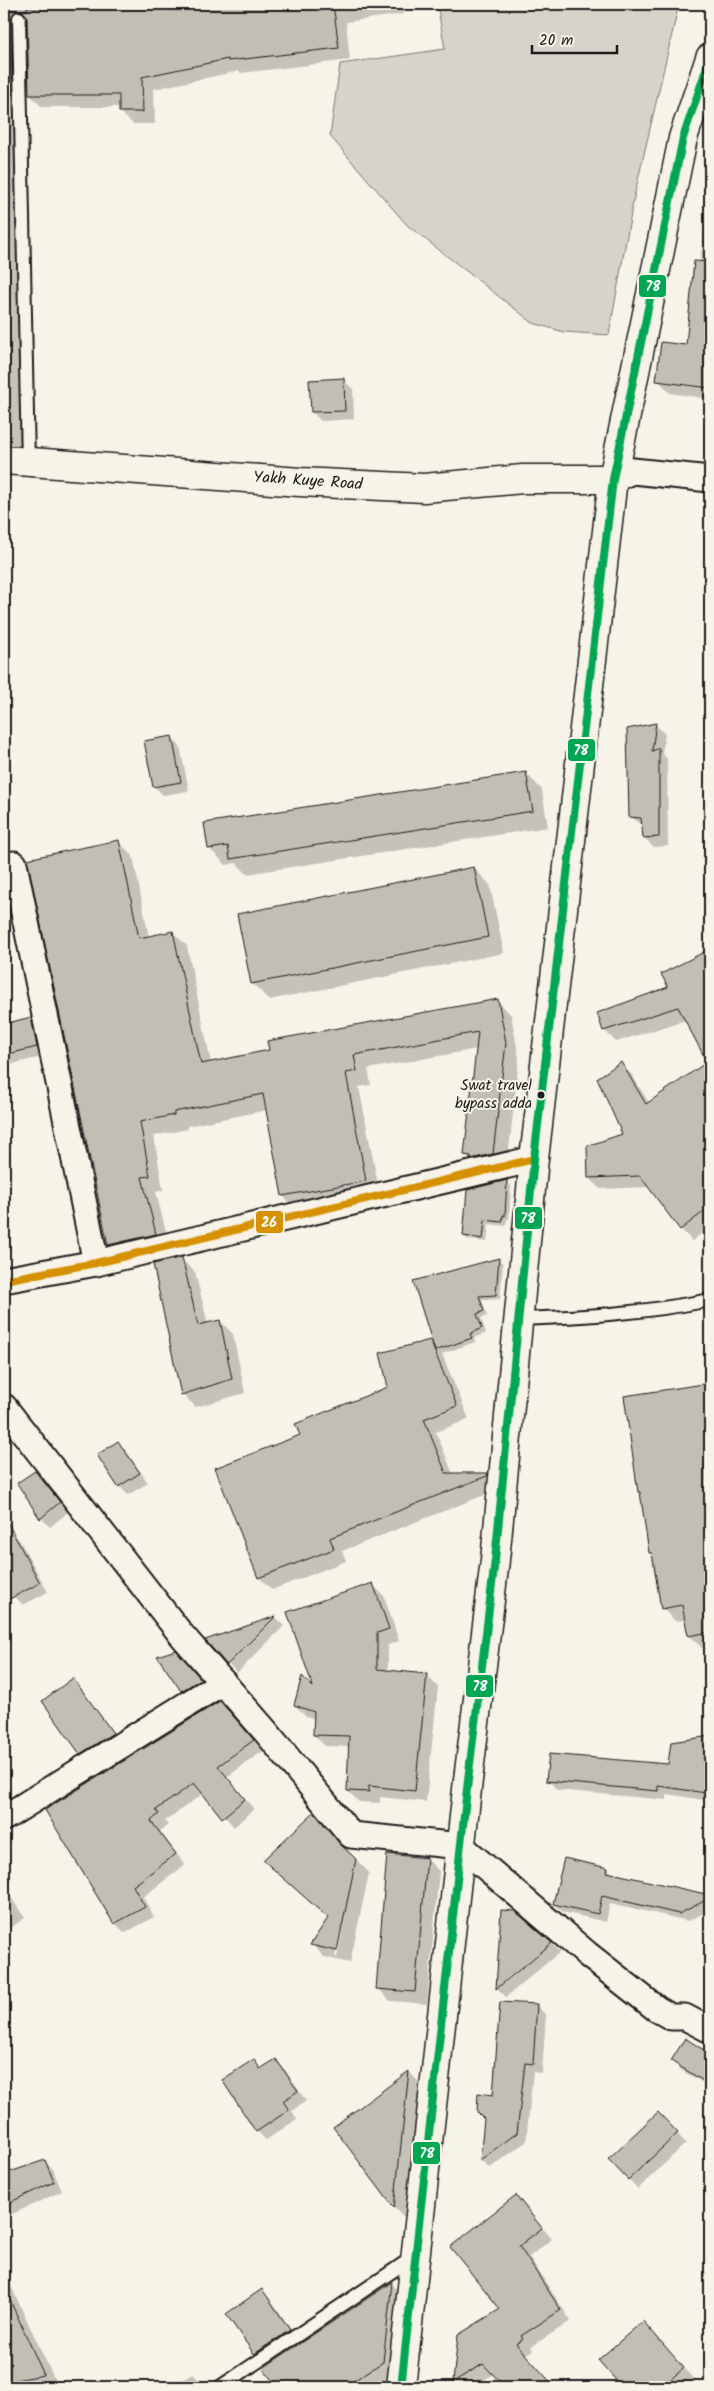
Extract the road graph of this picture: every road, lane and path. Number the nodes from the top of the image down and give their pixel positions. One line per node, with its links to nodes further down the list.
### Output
1 (19, 18): 3 (lane)
2 (710, 58): 4 (main road)
3 (16, 462): 4 (main road, Yakh Kuye Road)
4 (613, 479): 5 (street); 7 (main road)
5 (710, 479)
6 (14, 864): 8 (street)
7 (534, 1159): 8 (street); 11 (main road)
8 (96, 1263): 9 (street)
9 (4, 1280)
10 (710, 1300): 11 (lane)
11 (517, 1319): 15 (main road)
12 (4, 1407): 13 (street)
13 (222, 1682): 14 (street); 15 (street)
14 (4, 1818)
15 (460, 1846): 16 (street); 17 (main road)
16 (710, 2030)
17 (415, 2256): 18 (lane); 19 (main road)
18 (220, 2387)
19 (401, 2387)

